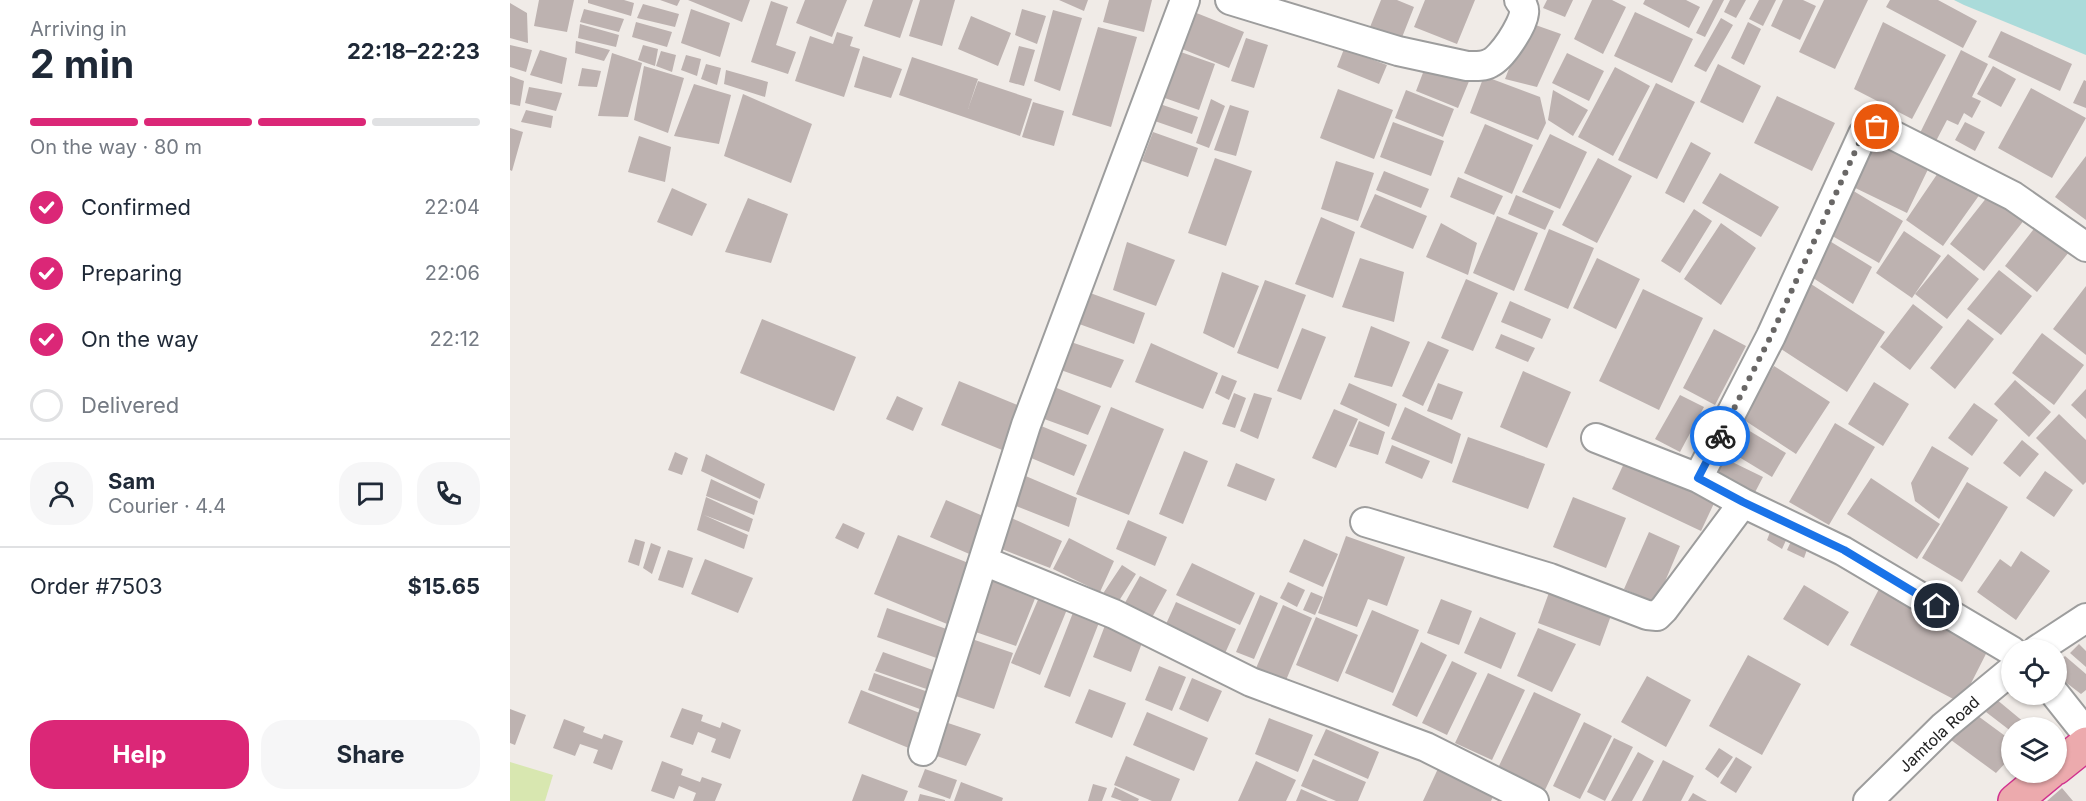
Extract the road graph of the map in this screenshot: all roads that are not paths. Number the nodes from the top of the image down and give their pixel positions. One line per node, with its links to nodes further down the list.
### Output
1 (1185, 0): 9 (street)
2 (1230, 0): 3 (street)
3 (1519, 0)
4 (2086, 247): 6 (street)
5 (1596, 438): 6 (street)
6 (1698, 478): 7 (street)
7 (1743, 502): 8 (street); 12 (street)
8 (1365, 522)
9 (984, 561): 17 (street); 20 (street)
10 (2086, 618): 11 (street)
11 (2054, 639)
12 (2001, 644)
13 (2001, 679): 21 (street, Jamtola Road)
14 (2064, 705): 15 (street)
15 (2086, 733)
16 (2086, 744): 18 (highway)
17 (923, 751)
18 (2067, 759)
19 (2036, 783): 22 (highway)
20 (1534, 801)
21 (1868, 801)
22 (2014, 801)

